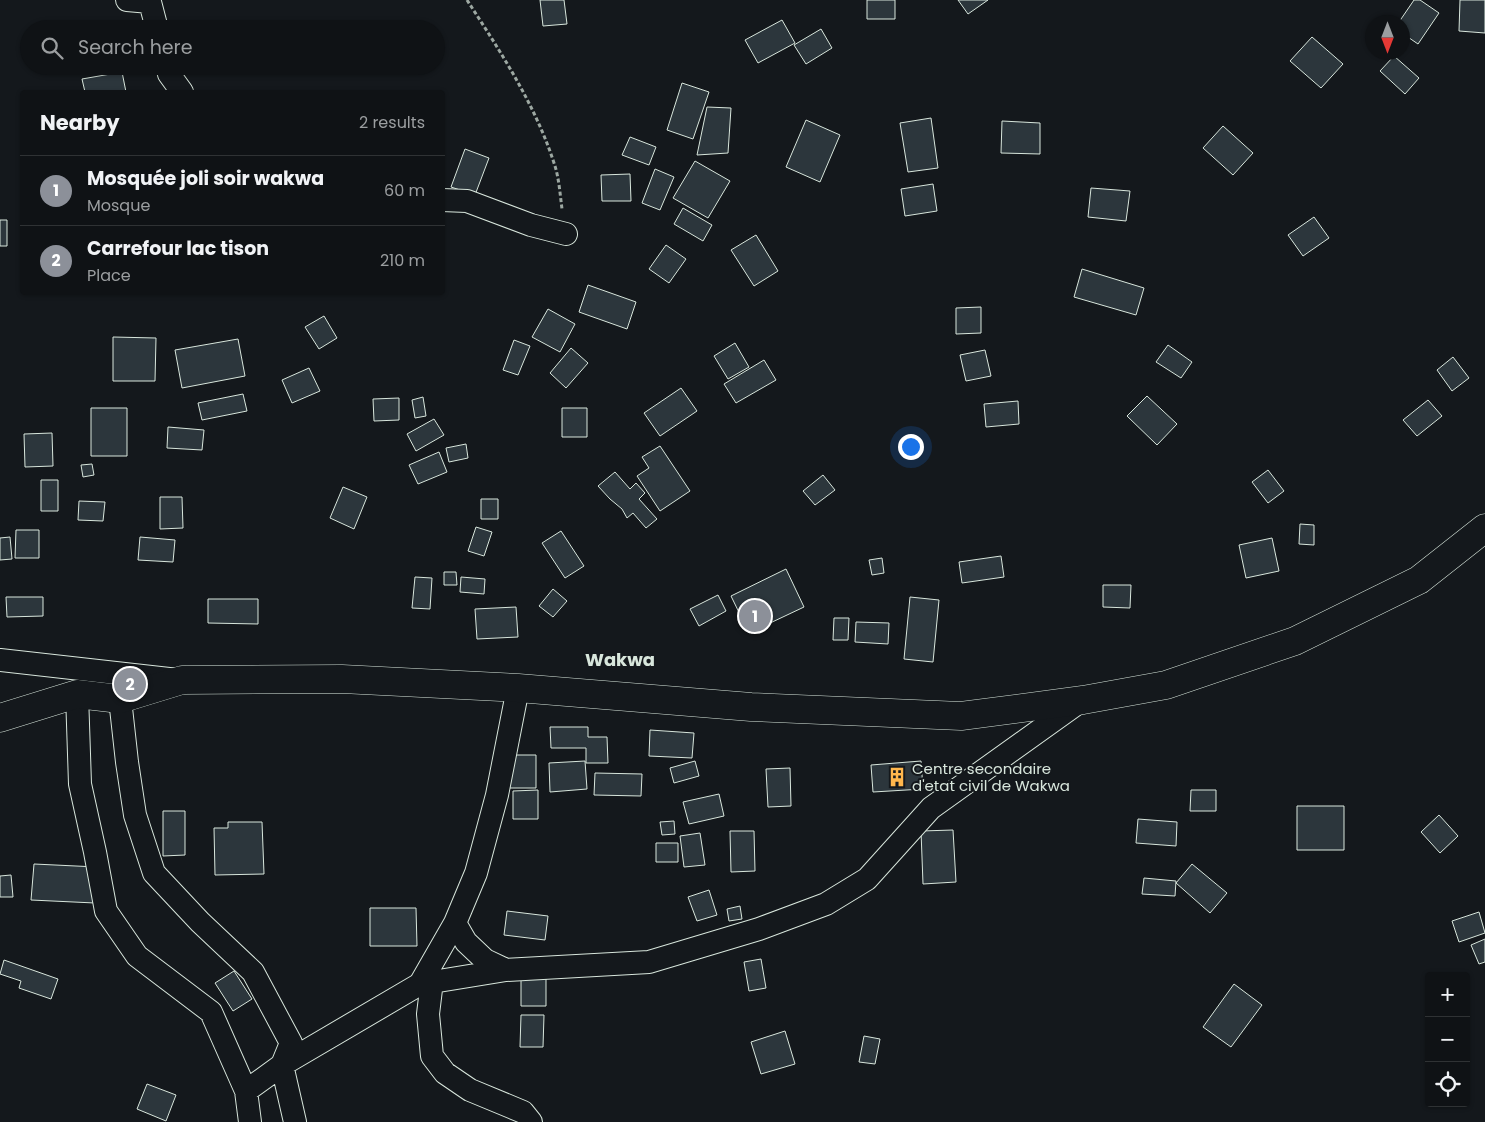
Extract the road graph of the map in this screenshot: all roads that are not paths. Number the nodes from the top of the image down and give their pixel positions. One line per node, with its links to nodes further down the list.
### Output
1 (127, 0): 2 (street)
2 (155, 20)
3 (170, 75): 4 (street)
4 (181, 90)
5 (445, 200): 6 (street)
6 (566, 234)
7 (1485, 528): 13 (highway)
8 (0, 660): 9 (street)
9 (182, 680): 10 (highway); 12 (highway)
10 (518, 688): 13 (highway); 15 (street)
11 (77, 694): 12 (highway); 14 (highway); 19 (street)
12 (120, 699): 18 (street)
13 (1082, 700): 16 (street)
14 (0, 718)
15 (454, 923): 16 (street); 17 (street)
16 (506, 970): 17 (street)
17 (426, 982): 18 (street); 22 (street)
18 (282, 1065): 19 (street); 21 (street)
19 (246, 1091): 20 (street)
20 (250, 1122)
21 (295, 1122)
22 (531, 1122)

